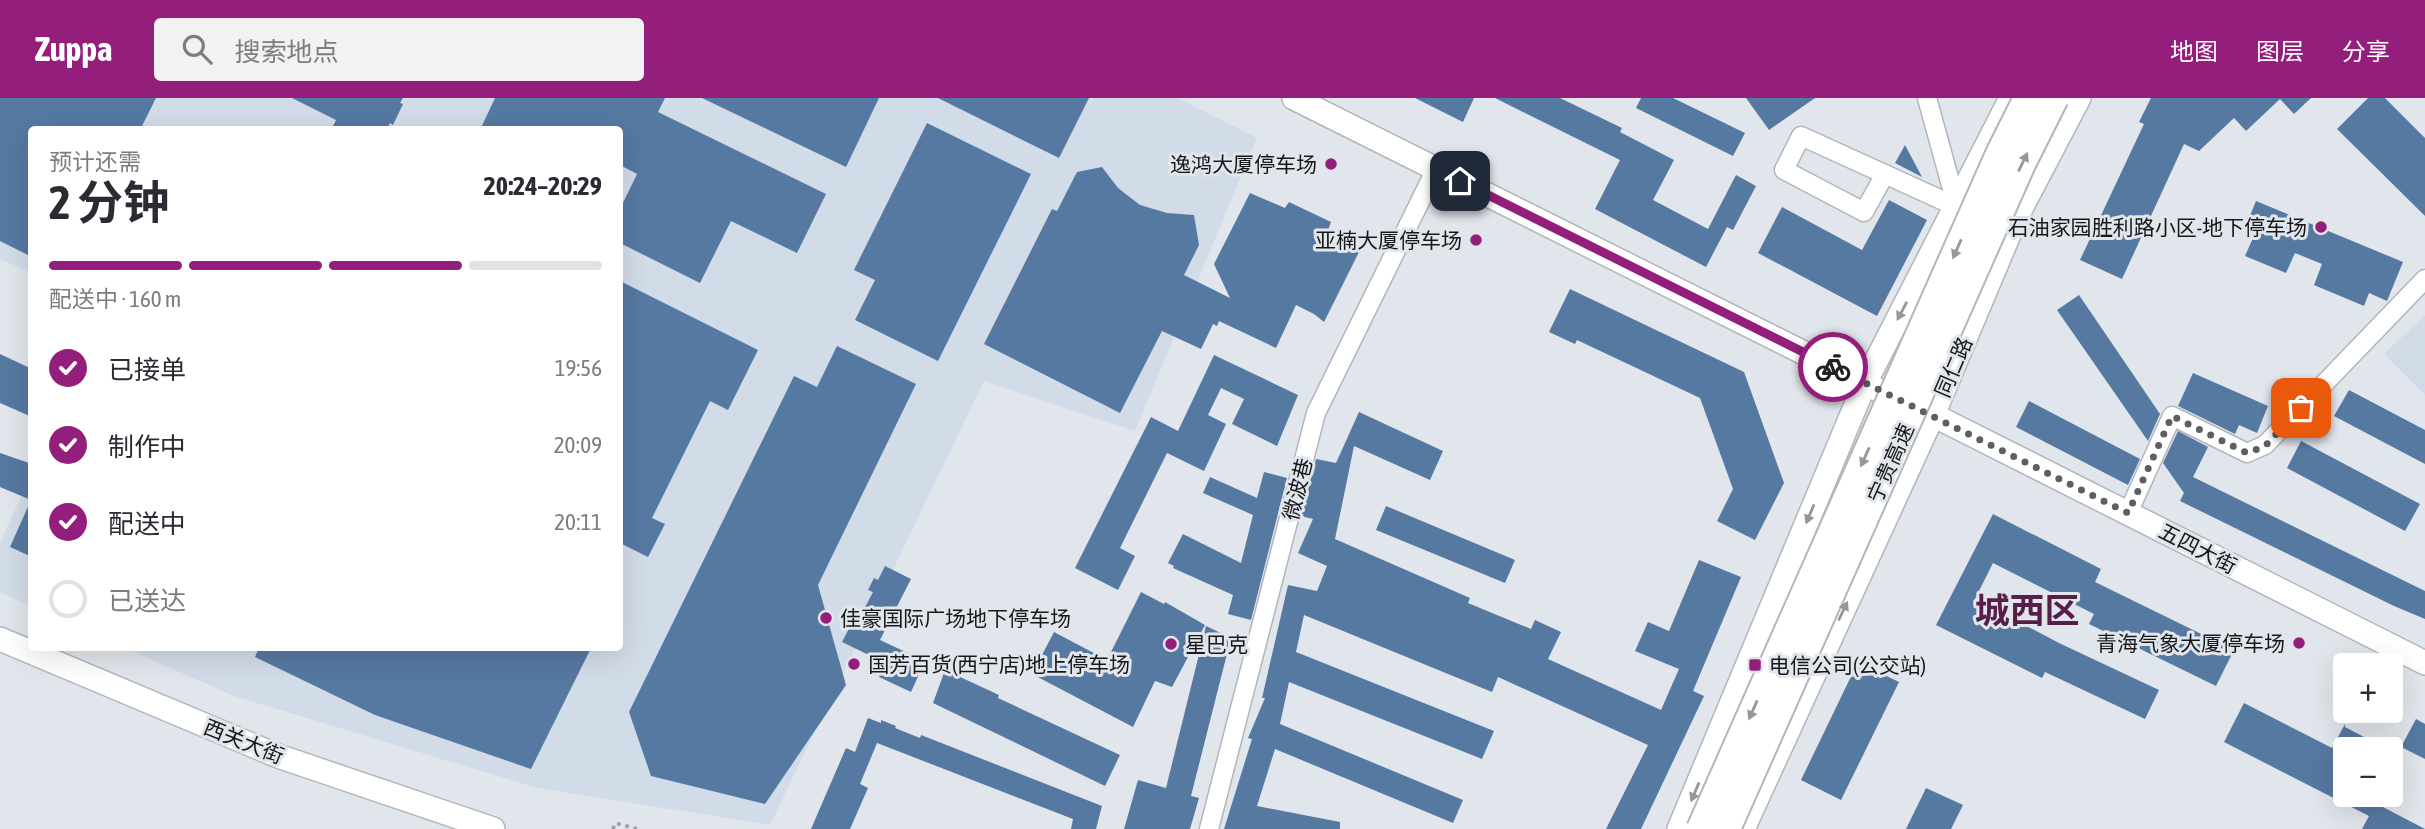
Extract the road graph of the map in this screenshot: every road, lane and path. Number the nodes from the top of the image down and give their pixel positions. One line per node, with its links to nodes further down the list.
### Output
1 (1294, 98): 7 (main road, 五四大街)
2 (1927, 98): 9 (street)
3 (2011, 98): 9 (main road)
4 (2027, 98): 23 (highway, 宁贵高速, one-way to 23, bridge)
5 (2055, 98): 24 (highway, 宁贵高速, one-way to 5, bridge)
6 (2079, 98): 12 (main road, 同仁路)
7 (1436, 169): 11 (main road, 五四大街); 21 (street, 微波巷)
8 (1885, 174): 8 (street); 9 (street)
9 (1957, 207): 11 (main road, one-way to 11)
10 (2425, 279): 13 (street)
11 (1865, 383): 12 (main road, 五四大街); 22 (main road, one-way to 22)
12 (1933, 415): 13 (main road, 五四大街); 24 (main road, 同仁路, one-way to 12)
13 (2128, 513): 17 (main road, 五四大街)
14 (0, 639): 15 (main road, 西关大街)
15 (28, 651)
16 (29, 651): 18 (main road, 西关大街)
17 (2425, 663)
18 (493, 829)
19 (613, 829): 20 (path)
20 (638, 829)
21 (1209, 829)
22 (1679, 829)
23 (1700, 829)
24 (1740, 829)

